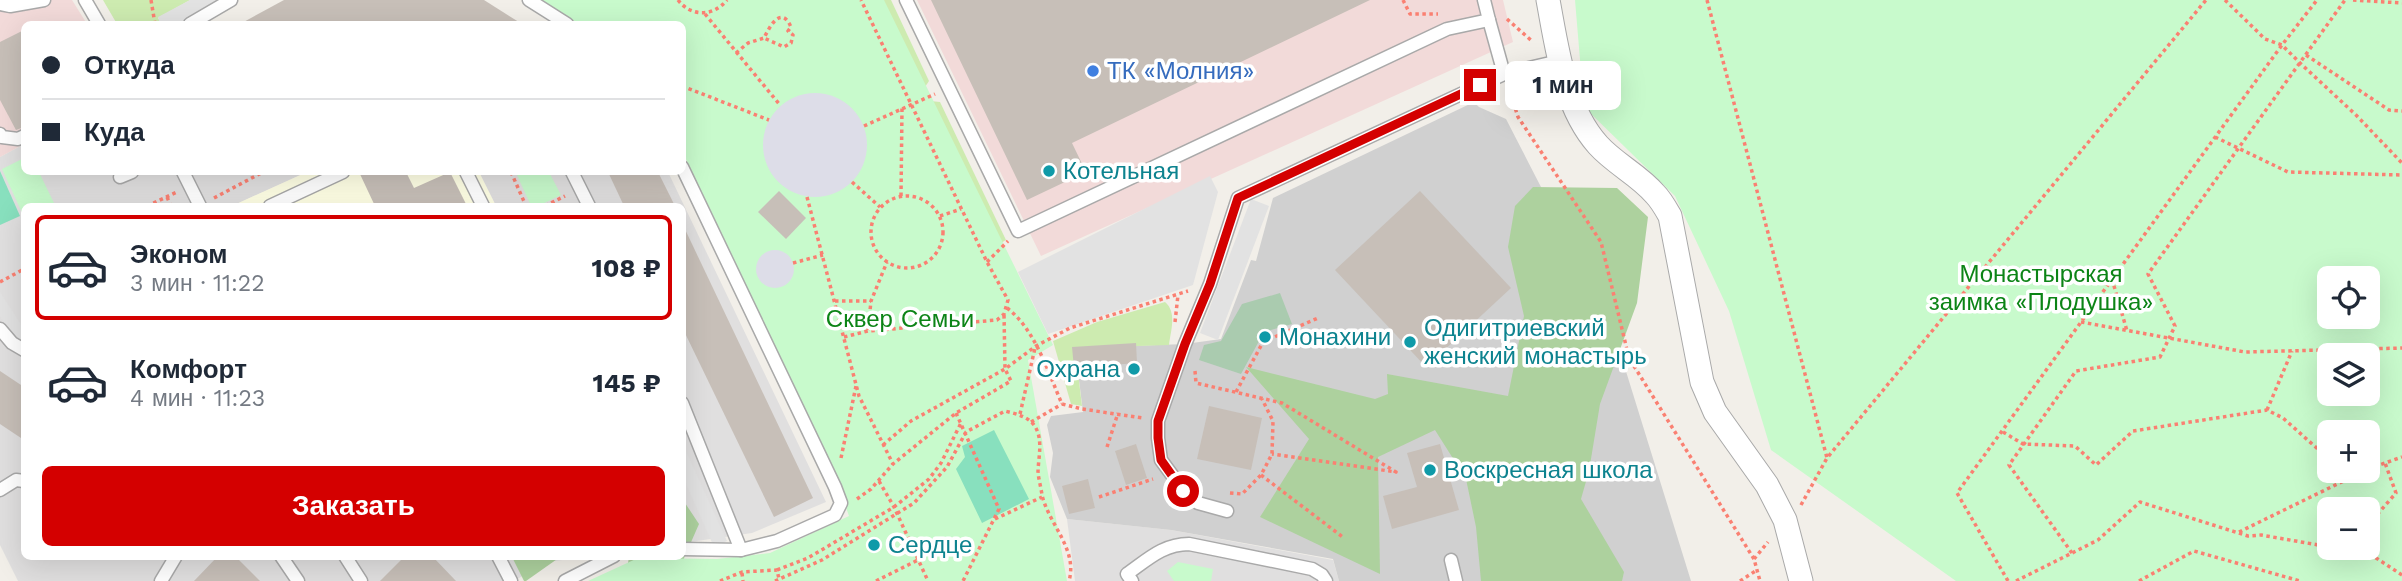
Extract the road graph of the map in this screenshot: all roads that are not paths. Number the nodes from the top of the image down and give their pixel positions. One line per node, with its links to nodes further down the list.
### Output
1 (44, 0): 8 (lane)
2 (85, 0): 10 (lane)
3 (231, 0): 11 (lane)
4 (529, 0): 12 (lane)
5 (905, 0): 9 (lane)
6 (1484, 0): 9 (lane)
7 (1548, 0): 13 (street)
8 (0, 4)
9 (1494, 17): 14 (lane)
10 (97, 21)
11 (195, 21)
12 (562, 21)
13 (1551, 55): 14 (lane); 48 (street)
14 (1504, 74): 31 (lane)
15 (0, 134): 16 (lane)
16 (21, 138)
17 (185, 175): 22 (lane)
18 (337, 175): 23 (lane)
19 (468, 175): 24 (lane)
20 (573, 175): 25 (lane)
21 (686, 175): 33 (lane)
22 (199, 203)
23 (276, 203)
24 (482, 203)
25 (587, 203)
26 (0, 329): 27 (lane)
27 (21, 348)
28 (686, 412): 33 (lane)
29 (21, 481): 30 (lane)
30 (0, 490)
31 (1227, 511)
32 (686, 549): 33 (lane)
33 (741, 550)
34 (173, 560): 40 (lane)
35 (284, 560): 41 (lane)
36 (348, 560): 42 (lane)
37 (500, 560): 43 (lane)
38 (606, 560): 44 (lane)
39 (1451, 561): 47 (lane)
40 (160, 581)
41 (298, 581)
42 (361, 581)
43 (510, 581)
44 (565, 581)
45 (1132, 581): 46 (lane)
46 (1326, 581)
47 (1456, 581)
48 (1801, 581)

